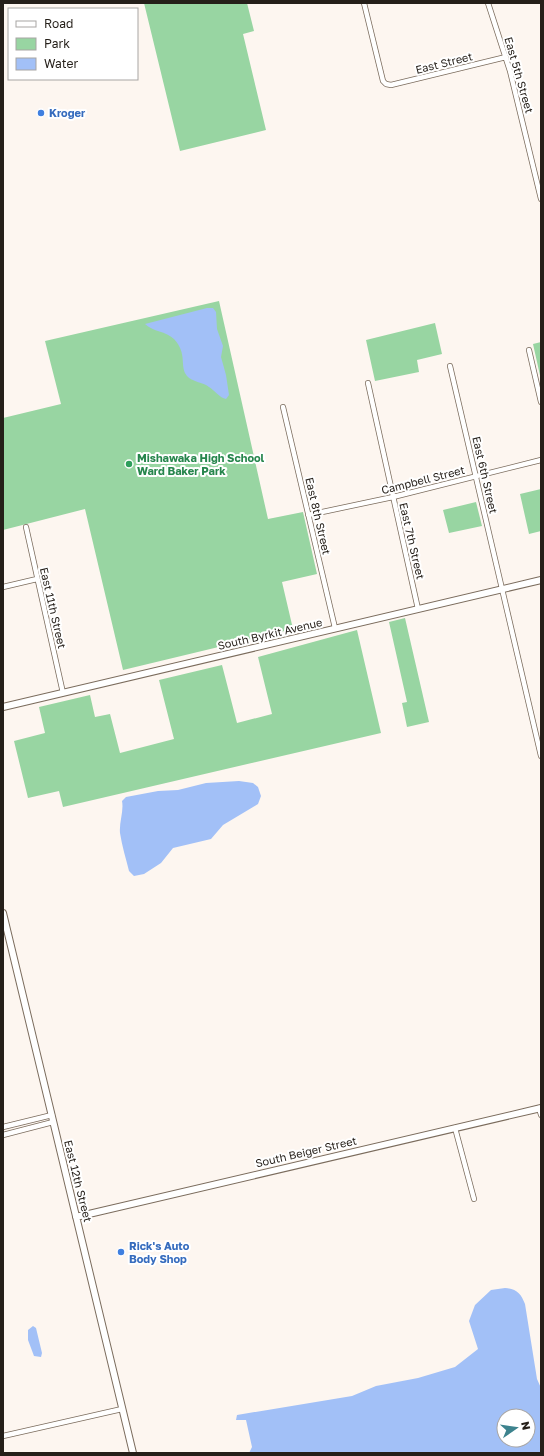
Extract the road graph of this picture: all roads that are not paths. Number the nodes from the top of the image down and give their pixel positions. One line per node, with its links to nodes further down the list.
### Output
1 (364, 3): 3 (street, East Street)
2 (488, 3): 3 (street, East 5th Street)
3 (506, 57): 4 (street, East 5th Street)
4 (541, 199)
5 (529, 350): 8 (street)
6 (450, 366): 11 (street, East 6th Street)
7 (368, 383): 12 (street, East 7th Street)
8 (541, 402)
9 (283, 407): 13 (street, East 8th Street)
10 (541, 460): 11 (street, Campbell Street)
11 (476, 476): 12 (street, Campbell Street); 18 (street, East 6th Street)
12 (393, 497): 13 (street, Campbell Street); 19 (street, East 7th Street)
13 (308, 515): 20 (street, East 8th Street)
14 (26, 527): 15 (street, East 11th Street)
15 (37, 579): 17 (street); 21 (street, East 11th Street)
16 (541, 580): 18 (street, South Byrkit Avenue)
17 (3, 587)
18 (502, 589): 19 (street, South Byrkit Avenue); 23 (street, East 6th Street)
19 (418, 609): 20 (street, South Byrkit Avenue)
20 (335, 628): 21 (street, South Byrkit Avenue)
21 (63, 693): 22 (street, South Byrkit Avenue)
22 (3, 707)
23 (541, 756)
24 (3, 913): 26 (street, East 12th Street)
25 (540, 1108): 27 (street); 30 (street, South Beiger Street)
26 (52, 1115): 28 (street, East 12th Street); 29 (street)
27 (541, 1115)
28 (53, 1122): 31 (street); 33 (street, East 12th Street)
29 (3, 1127)
30 (455, 1128): 32 (street); 33 (street, South Beiger Street)
31 (3, 1135)
32 (474, 1199)
33 (76, 1217): 34 (street, East 12th Street)
34 (122, 1408): 35 (street); 36 (street, East 12th Street)
35 (3, 1436)
36 (133, 1453)

